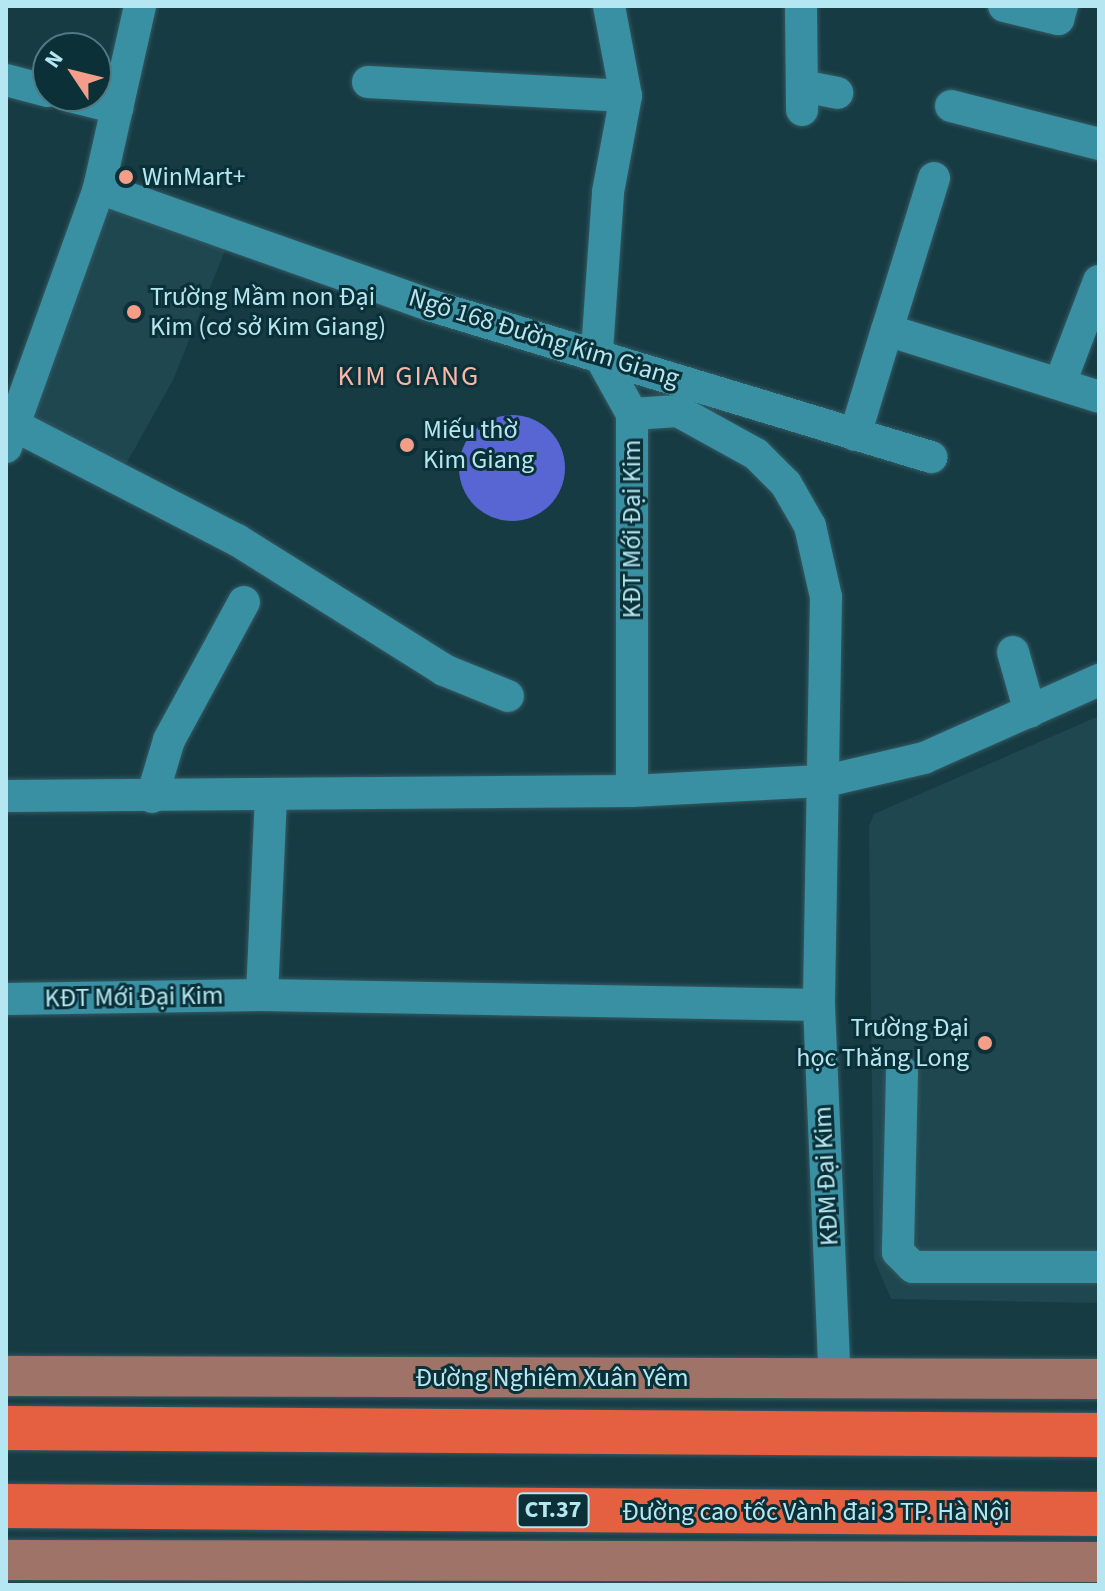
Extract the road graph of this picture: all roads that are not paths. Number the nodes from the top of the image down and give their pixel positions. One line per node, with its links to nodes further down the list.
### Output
1 (140, 6): 13 (street)
2 (609, 6): 10 (street)
3 (801, 6): 9 (street)
4 (1004, 6): 5 (street)
5 (1062, 6)
6 (6, 80): 8 (street)
7 (368, 82): 10 (street)
8 (32, 87)
9 (837, 93)
10 (626, 96): 19 (street)
11 (951, 106): 14 (street)
12 (112, 107): 13 (street)
13 (117, 108): 16 (street)
14 (1099, 144)
15 (934, 178): 18 (street)
16 (99, 188): 19 (street, Ngõ 168 Đường Kim Giang); 20 (street)
17 (1099, 281): 21 (street)
18 (887, 330): 21 (street); 24 (street)
19 (597, 351): 23 (street); 24 (street, Ngõ 168 Đường Kim Giang)
20 (17, 383): 25 (street)
21 (1060, 383): 22 (street)
22 (1099, 397)
23 (632, 414): 32 (street, KĐT Mới Đại Kim); 33 (street, KĐT Mới Đại Kim)
24 (855, 435): 26 (street, Ngõ 168 Đường Kim Giang)
25 (10, 436): 30 (street)
26 (931, 457)
27 (244, 602): 36 (street)
28 (1013, 652): 31 (street)
29 (1099, 680): 31 (street)
30 (508, 696)
31 (1030, 712): 32 (street)
32 (826, 781): 33 (street); 39 (street, KĐM Đại Kim)
33 (632, 791): 35 (street)
34 (6, 796): 36 (street)
35 (271, 796): 36 (street); 37 (street, KĐT Mới Đại Kim)
36 (152, 797)
37 (262, 995): 38 (street, KĐT Mới Đại Kim); 39 (street, KĐT Mới Đại Kim)
38 (6, 999)
39 (819, 1005): 43 (street, KĐM Đại Kim)
40 (902, 1072): 41 (street)
41 (1099, 1267)
42 (6, 1376): 43 (main road, Đường Nghiêm Xuân Yêm)
43 (835, 1379): 44 (main road, Đường Nghiêm Xuân Yêm)
44 (1099, 1379)
45 (6, 1428): 46 (highway)
46 (1099, 1435)
47 (6, 1506): 48 (highway, Đường cao tốc Vành đai 3 TP. Hà Nội / CT.37)
48 (1099, 1514)
49 (6, 1560): 51 (main road)
50 (1099, 1562): 51 (main road)
51 (570, 1573)

